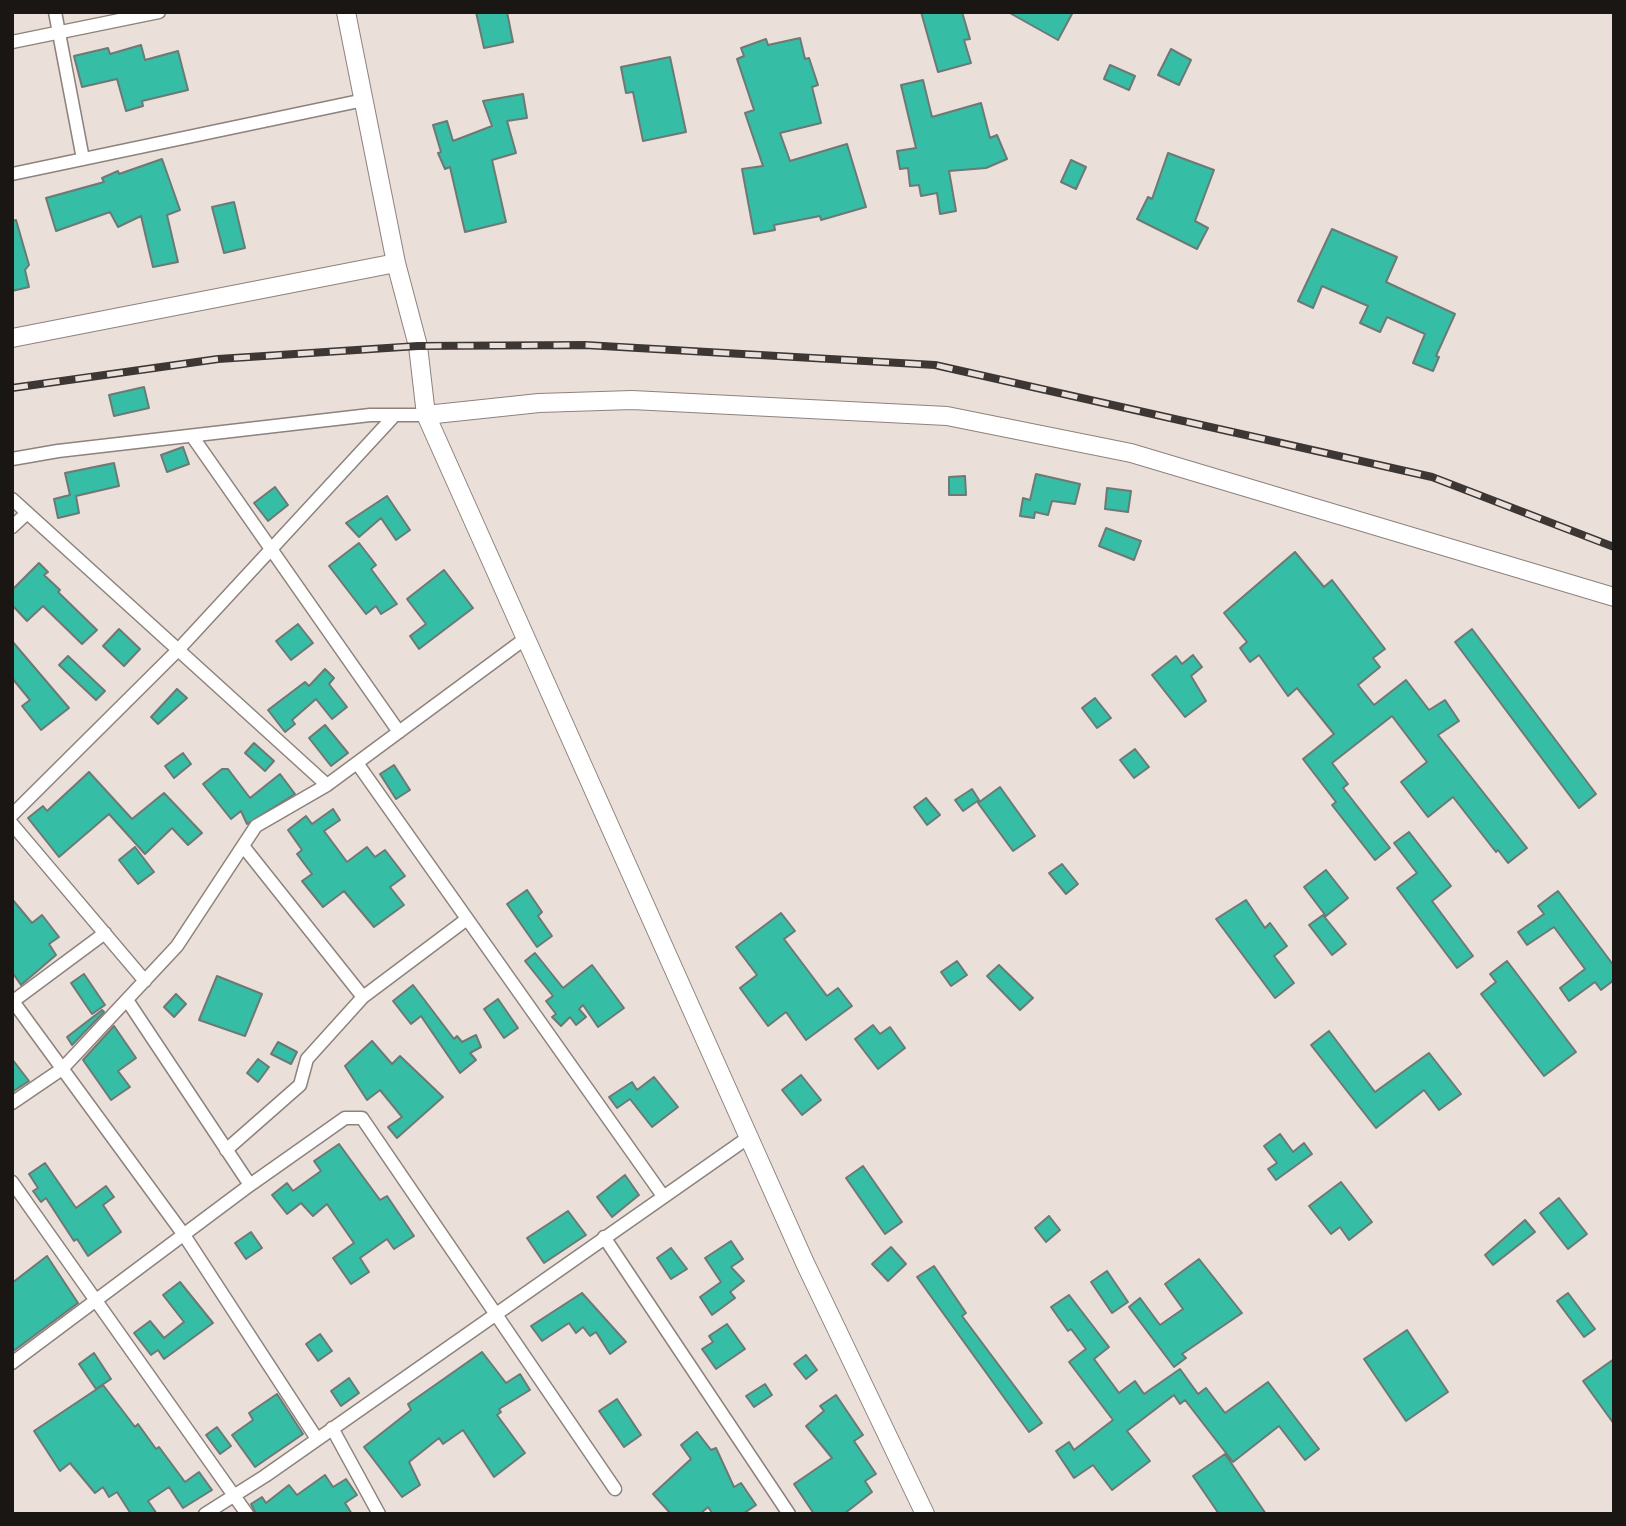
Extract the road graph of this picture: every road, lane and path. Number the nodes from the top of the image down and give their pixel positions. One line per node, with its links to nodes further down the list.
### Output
1 (55, 12): 4 (street)
2 (159, 12): 4 (street)
3 (346, 12): 6 (main road)
4 (59, 33): 5 (street); 7 (street)
5 (12, 42)
6 (364, 100): 7 (street); 9 (main road)
7 (83, 159): 8 (street)
8 (12, 174)
9 (396, 262): 10 (main road); 12 (main road)
10 (12, 338)
11 (395, 415): 12 (street); 13 (street); 18 (street)
12 (426, 415): 19 (main road); 20 (main road)
13 (192, 436): 14 (street); 18 (street)
14 (12, 459)
15 (12, 499): 16 (street)
16 (27, 513): 17 (street); 21 (street)
17 (12, 527)
18 (272, 549): 21 (street); 22 (street)
19 (1614, 597)
20 (526, 638): 22 (street); 36 (main road)
21 (178, 650): 24 (street); 25 (street)
22 (399, 732): 23 (street)
23 (357, 763): 24 (street); 28 (street)
24 (327, 785): 27 (street)
25 (12, 815)
26 (12, 824): 29 (street)
27 (243, 846): 30 (street); 31 (street)
28 (467, 919): 31 (street); 40 (street)
29 (105, 933): 30 (street); 33 (street)
30 (145, 981): 32 (street)
31 (363, 997): 37 (street)
32 (127, 1000): 34 (street); 37 (street)
33 (13, 1001): 34 (street)
34 (62, 1069): 35 (street); 41 (street)
35 (12, 1103)
36 (748, 1137): 40 (street); 54 (main road)
37 (226, 1150): 39 (street)
38 (12, 1182): 43 (street)
39 (250, 1185): 41 (street); 44 (street)
40 (663, 1196): 42 (street)
41 (184, 1235): 43 (street); 47 (street)
42 (604, 1237): 44 (street); 53 (street)
43 (96, 1301): 45 (street); 49 (street)
44 (497, 1312): 46 (street); 48 (street)
45 (12, 1363)
46 (332, 1428): 47 (street); 52 (street)
47 (317, 1439): 49 (street)
48 (615, 1489)
49 (234, 1496): 50 (street); 51 (street)
50 (205, 1514)
51 (247, 1514)
52 (379, 1514)
53 (789, 1514)
54 (925, 1514)

